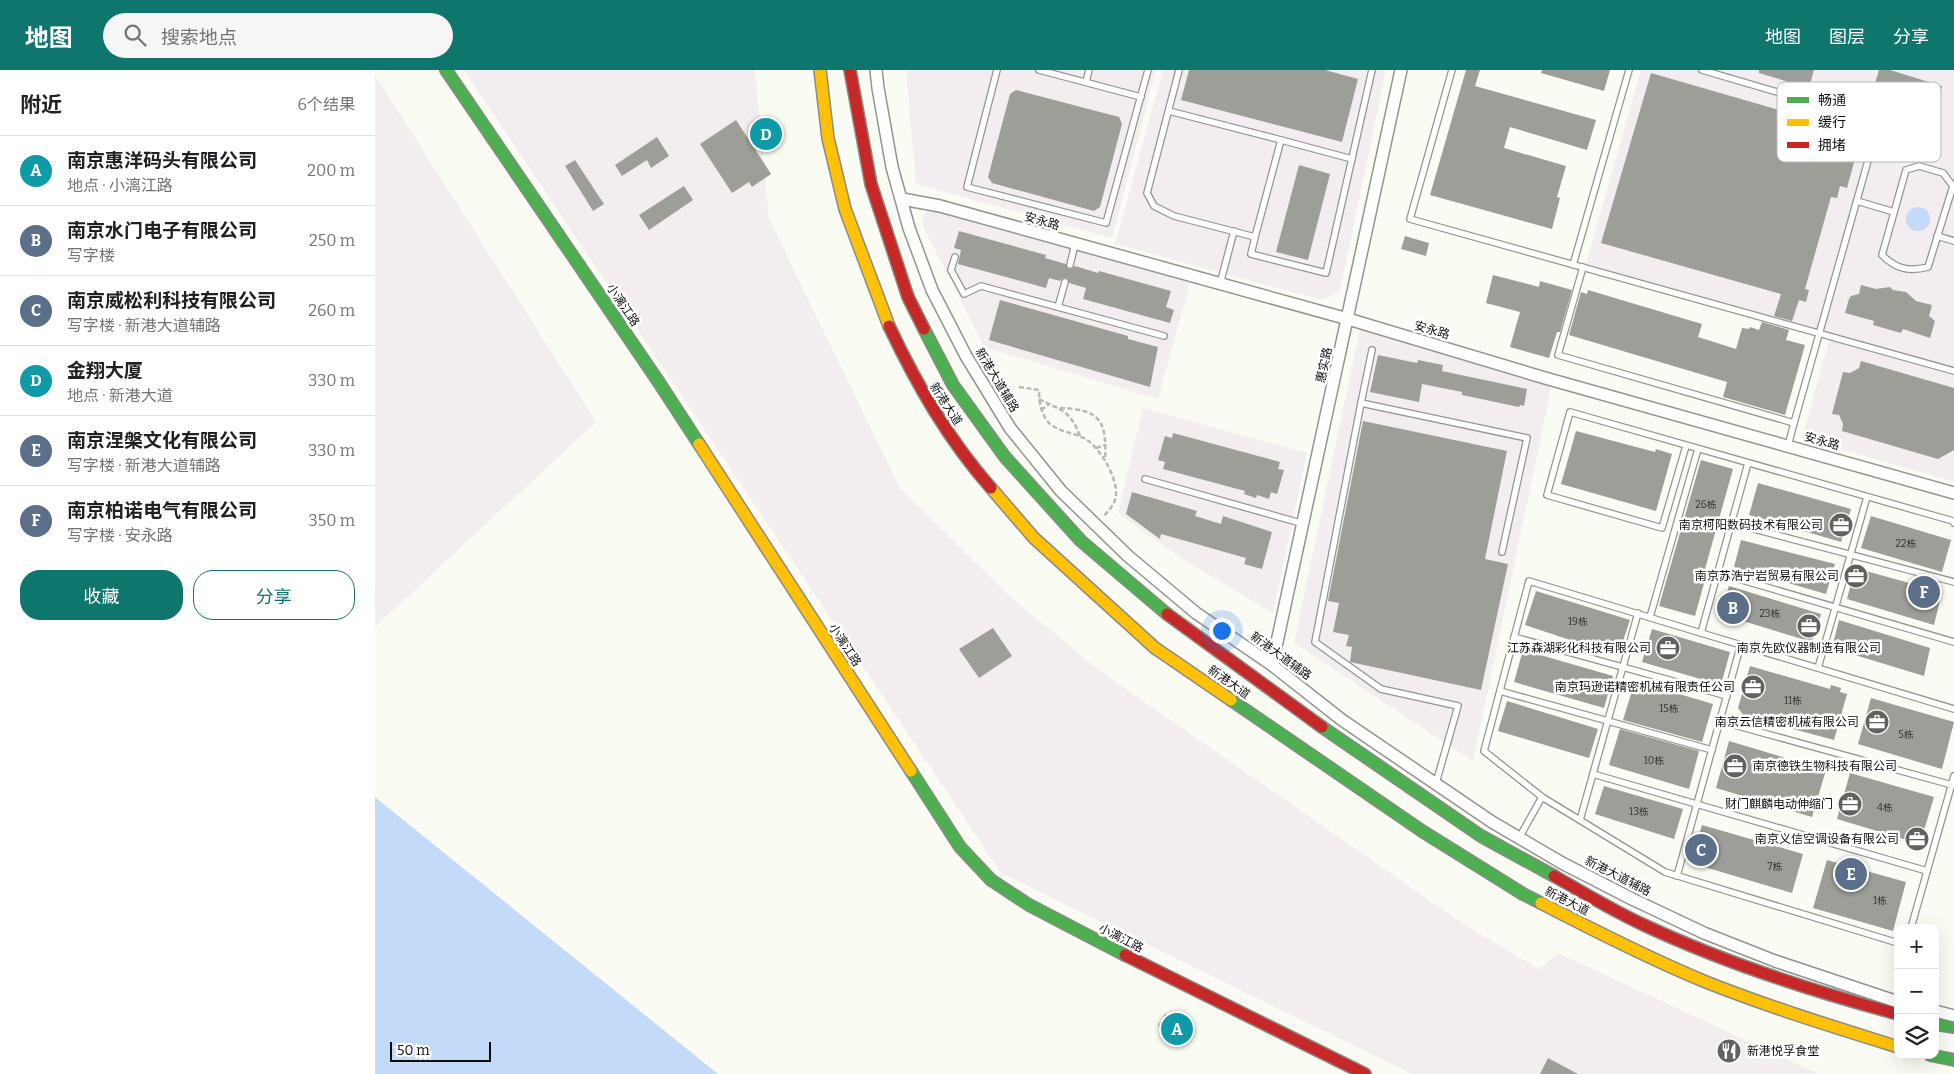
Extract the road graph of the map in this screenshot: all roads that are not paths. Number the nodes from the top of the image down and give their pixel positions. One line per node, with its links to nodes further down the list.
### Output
1 (446, 70): 95 (main road, 小漓江路)
2 (820, 70): 92 (main road, 新港大道)
3 (850, 70): 87 (main road, 新港大道)
4 (876, 70): 22 (street, 新港大道辅路)
5 (997, 70): 17 (lane)
6 (1039, 70): 15 (lane)
7 (1089, 70): 15 (lane)
8 (1148, 70): 17 (lane)
9 (1179, 70): 18 (lane)
10 (1371, 70): 20 (lane)
11 (1401, 70): 37 (street, 惠实路)
12 (1452, 70): 32 (lane)
13 (1629, 70): 32 (lane)
14 (1702, 70): 16 (lane)
15 (1086, 82): 17 (lane)
16 (1777, 92)
17 (1141, 97)
18 (1169, 111): 19 (lane); 25 (lane)
19 (1281, 140): 20 (lane); 27 (lane)
20 (1352, 159): 27 (lane)
21 (1868, 162): 23 (lane)
22 (901, 199): 29 (street, 安永路); 65 (street, 新港大道辅路)
23 (1857, 202): 24 (lane); 38 (lane)
24 (1894, 212): 26 (lane); 26 (lane)
25 (1234, 231): 27 (lane); 35 (lane)
26 (1937, 236): 28 (lane)
27 (1255, 237)
28 (1954, 241)
29 (1075, 244): 31 (lane); 35 (street, 安永路)
30 (955, 257): 36 (lane)
31 (1070, 265)
32 (1573, 265): 33 (lane)
33 (1583, 267): 38 (lane); 43 (lane)
34 (1065, 282): 36 (lane)
35 (1220, 284): 37 (street, 安永路)
36 (1058, 307): 39 (lane)
37 (1348, 319): 45 (street, 安永路); 53 (street, 惠实路)
38 (1820, 333): 41 (lane); 43 (lane)
39 (1164, 336)
40 (1372, 350): 42 (lane)
41 (1954, 371)
42 (1361, 403): 54 (lane); 76 (lane)
43 (1794, 423): 45 (lane)
44 (1686, 446): 44 (lane); 46 (lane)
45 (1788, 446): 49 (street, 安永路)
46 (1698, 449): 47 (lane); 60 (lane)
47 (1748, 463): 50 (lane); 51 (lane)
48 (1145, 479): 53 (lane)
49 (1954, 493)
50 (1867, 497): 52 (lane); 55 (lane)
51 (1731, 523): 55 (lane); 56 (lane)
52 (1954, 523)
53 (1304, 524): 65 (street, 惠实路)
54 (1502, 552)
55 (1849, 554): 57 (lane); 58 (lane)
56 (1718, 573): 58 (lane); 61 (lane)
57 (1954, 582)
58 (1834, 607): 63 (lane); 67 (lane)
59 (1638, 613): 60 (lane); 62 (lane); 66 (lane)
60 (1650, 617): 61 (lane)
61 (1701, 632): 64 (lane)
62 (1514, 637): 66 (lane); 68 (lane)
63 (1954, 642)
64 (1741, 644): 67 (lane); 69 (lane)
65 (1272, 665): 76 (street, 新港大道辅路)
66 (1623, 667): 69 (lane); 71 (lane)
67 (1818, 668): 70 (lane)
68 (1500, 691): 71 (lane); 78 (lane)
69 (1727, 696): 72 (lane)
70 (1954, 709)
71 (1608, 721): 73 (lane); 74 (lane)
72 (1720, 721): 73 (lane); 77 (lane)
73 (1712, 750): 79 (lane)
74 (1593, 774): 79 (lane); 80 (lane)
75 (1954, 776): 77 (lane)
76 (1436, 783): 81 (street, 新港大道辅路)
77 (1951, 785): 82 (lane)
78 (1542, 797): 80 (lane); 81 (lane)
79 (1697, 804): 82 (lane); 83 (lane)
80 (1580, 820): 83 (lane)
81 (1519, 838): 86 (street, 新港大道辅路)
82 (1927, 872): 84 (lane)
83 (1677, 876): 85 (lane)
84 (1912, 924)
85 (1894, 942)
86 (1894, 1001)
87 (1894, 1013)
88 (1939, 1013): 89 (street)
89 (1954, 1016)
90 (1939, 1025): 91 (main road)
91 (1954, 1027)
92 (1894, 1046)
93 (1939, 1057): 94 (main road)
94 (1954, 1060)
95 (1365, 1074)

